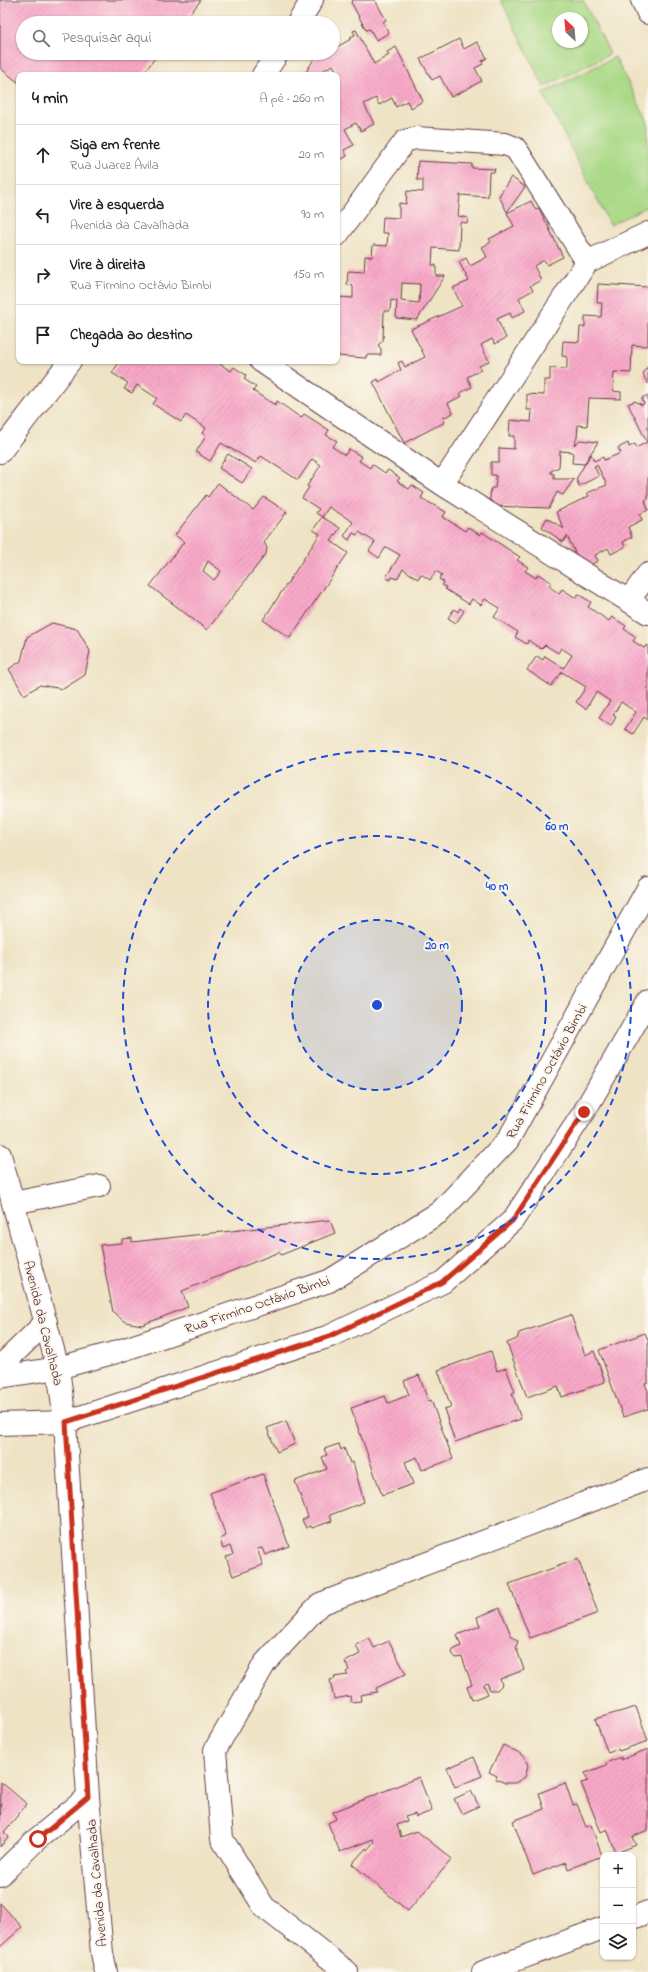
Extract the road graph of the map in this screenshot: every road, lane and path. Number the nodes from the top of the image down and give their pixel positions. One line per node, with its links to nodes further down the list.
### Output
1 (312, 0): 4 (street)
2 (642, 0): 3 (street)
3 (648, 13)
4 (302, 16)
5 (273, 60): 6 (street)
6 (265, 72)
7 (340, 231): 9 (street)
8 (648, 233): 9 (street)
9 (587, 262): 13 (street)
10 (68, 364): 12 (street)
11 (265, 364): 13 (street)
12 (0, 452)
13 (442, 484): 15 (street)
14 (648, 574): 15 (street)
15 (629, 600): 16 (street)
16 (648, 612)
17 (648, 888): 24 (street, Rua Firmino Octávio Bimbi)
18 (648, 1001): 26 (street)
19 (0, 1155): 21 (street, Avenida da Cavalhada)
20 (99, 1186): 21 (street)
21 (13, 1203): 22 (street, Avenida da Cavalhada)
22 (46, 1322): 23 (street); 24 (street, Avenida da Cavalhada)
23 (0, 1367)
24 (58, 1368): 25 (street, Rua Firmino Octávio Bimbi); 26 (street, Avenida da Cavalhada)
25 (0, 1377)
26 (66, 1422): 27 (street); 29 (street, Avenida da Cavalhada)
27 (0, 1424)
28 (648, 1479): 35 (street)
29 (88, 1797): 30 (street); 34 (street, Avenida da Cavalhada)
30 (0, 1875)
31 (648, 1912): 32 (street)
32 (636, 1917)
33 (600, 1929): 36 (street)
34 (106, 1972)
35 (347, 1972)
36 (483, 1972)

